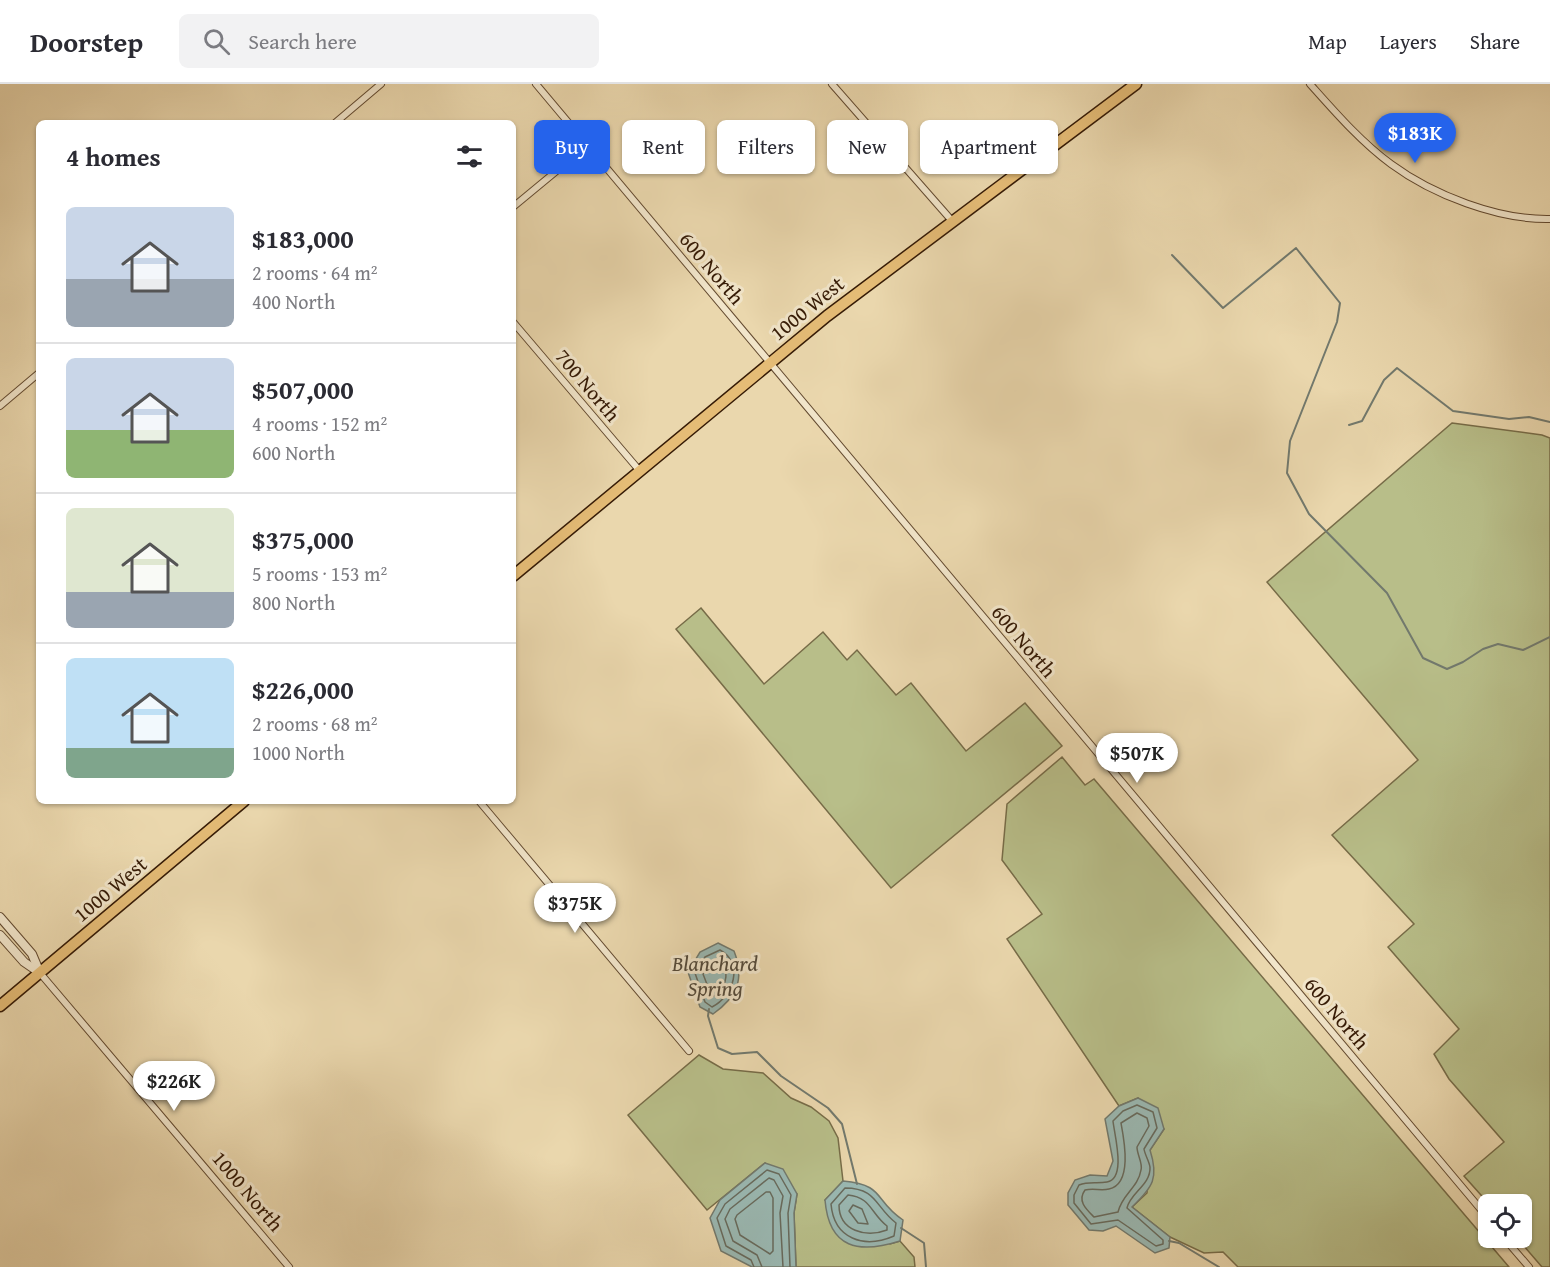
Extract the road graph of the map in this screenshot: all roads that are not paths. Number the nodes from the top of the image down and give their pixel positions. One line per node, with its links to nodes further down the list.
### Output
1 (381, 84): 6 (street)
2 (536, 84): 7 (street, 600 North)
3 (832, 84): 12 (street)
4 (1136, 84): 12 (main road, 1000 West)
5 (1310, 84): 11 (street)
6 (339, 120)
7 (567, 120)
8 (610, 171): 14 (street, 600 North)
9 (553, 174): 10 (street)
10 (516, 205)
11 (1550, 219)
12 (953, 222): 14 (main road, 1000 West)
13 (516, 326): 17 (street, 700 North)
14 (771, 363): 17 (main road, 1000 West); 26 (street, 600 North)
15 (36, 376): 16 (street)
16 (0, 406)
17 (639, 470): 18 (main road, 1000 West)
18 (516, 573)
19 (240, 804): 23 (main road, 1000 West)
20 (482, 804): 25 (street)
21 (0, 917): 23 (street, 1000 North)
22 (0, 934): 23 (street, 1000 North)
23 (40, 973): 24 (main road, 1000 West); 28 (street, 1000 North)
24 (0, 1006)
25 (689, 1051)
26 (1478, 1206)
27 (1513, 1248): 29 (street)
28 (289, 1267)
29 (1529, 1267)

